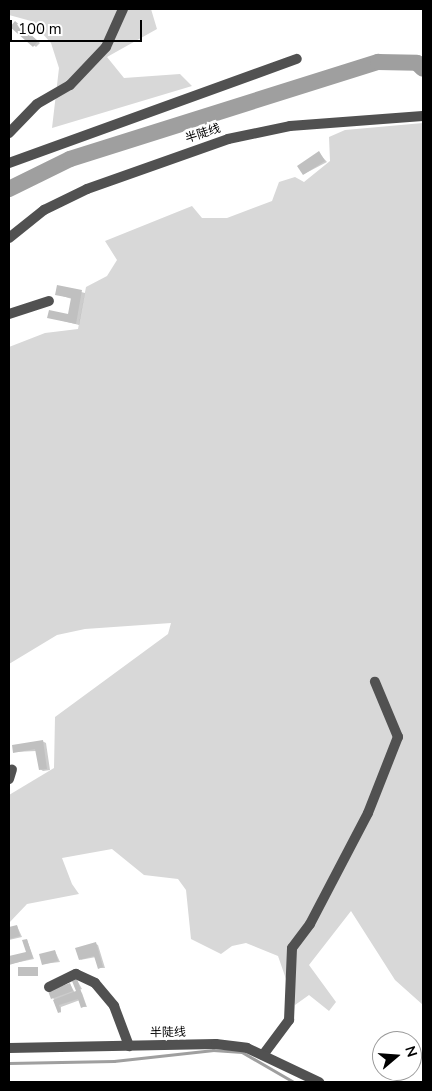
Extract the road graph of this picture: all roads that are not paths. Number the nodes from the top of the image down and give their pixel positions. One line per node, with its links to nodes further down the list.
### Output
1 (123, 9): 4 (street)
2 (297, 59): 5 (street)
3 (423, 116): 6 (street, 半陡线)
4 (9, 134)
5 (9, 162)
6 (9, 238)
7 (49, 301): 8 (street)
8 (9, 314)
9 (375, 682): 13 (street)
10 (49, 987): 11 (street)
11 (129, 1046): 12 (street, 半陡线); 13 (street, 半陡线)
12 (9, 1048)
13 (263, 1055): 14 (street, 半陡线)
14 (319, 1082)

